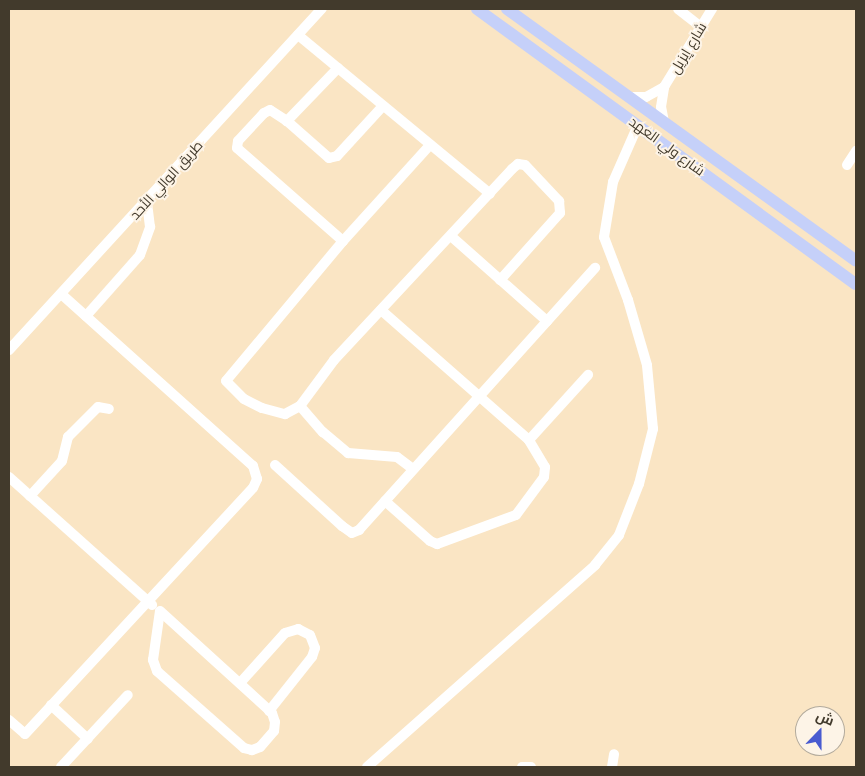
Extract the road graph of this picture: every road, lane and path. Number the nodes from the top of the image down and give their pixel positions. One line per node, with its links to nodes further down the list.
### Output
1 (322, 9): 7 (street, طريق الوالي الأحد)
2 (477, 9): 15 (main road, شارع ولي العهد)
3 (507, 9): 10 (main road, شارع ولي العهد)
4 (678, 9): 6 (street)
5 (712, 9): 6 (street, شارع إيزيل)
6 (702, 26): 9 (street, شارع إيزيل)
7 (298, 35): 8 (street); 20 (street, طريق الوالي الأحد)
8 (338, 68): 11 (street); 13 (street)
9 (664, 87): 10 (street, شارع إيزيل); 14 (street, شارع إيزيل)
10 (630, 97): 12 (main road, شارع ولي العهد)
11 (383, 106): 13 (street); 16 (street)
12 (648, 112): 14 (main road, شارع ولي العهد); 15 (main road)
13 (287, 121): 22 (street)
14 (664, 122): 23 (main road, شارع ولي العهد)
15 (638, 125): 26 (main road, شارع ولي العهد); 52 (street)
16 (430, 145): 19 (street); 22 (street)
17 (856, 151): 18 (street)
18 (847, 165)
19 (490, 194): 21 (street); 25 (street)
20 (147, 201): 27 (street, طريق الوالي الأحد); 29 (street)
21 (452, 236): 25 (street); 28 (street)
22 (343, 241): 34 (street)
23 (856, 262)
24 (595, 268): 30 (street)
25 (500, 280): 30 (street)
26 (856, 284)
27 (61, 294): 29 (street); 31 (street, طريق الوالي الأحد)
28 (381, 310): 33 (street); 34 (street)
29 (86, 316): 42 (street)
30 (547, 321): 33 (street)
31 (9, 350)
32 (588, 375): 36 (street)
33 (477, 397): 36 (street); 38 (street)
34 (300, 406): 38 (street)
35 (109, 409): 40 (street)
36 (528, 440): 41 (street)
37 (275, 465): 41 (street)
38 (414, 469): 41 (street)
39 (9, 477): 40 (street)
40 (30, 496): 42 (street)
41 (385, 500)
42 (148, 601): 43 (street); 46 (street)
43 (160, 612): 44 (street); 47 (street)
44 (240, 683): 47 (street); 47 (street)
45 (128, 695): 49 (street)
46 (51, 705): 48 (street); 49 (street)
47 (269, 711)
48 (9, 720)
49 (88, 739): 51 (street)
50 (614, 754): 55 (street)
51 (61, 767)
52 (367, 767)
53 (522, 767): 54 (street)
54 (531, 767)
55 (612, 767)

